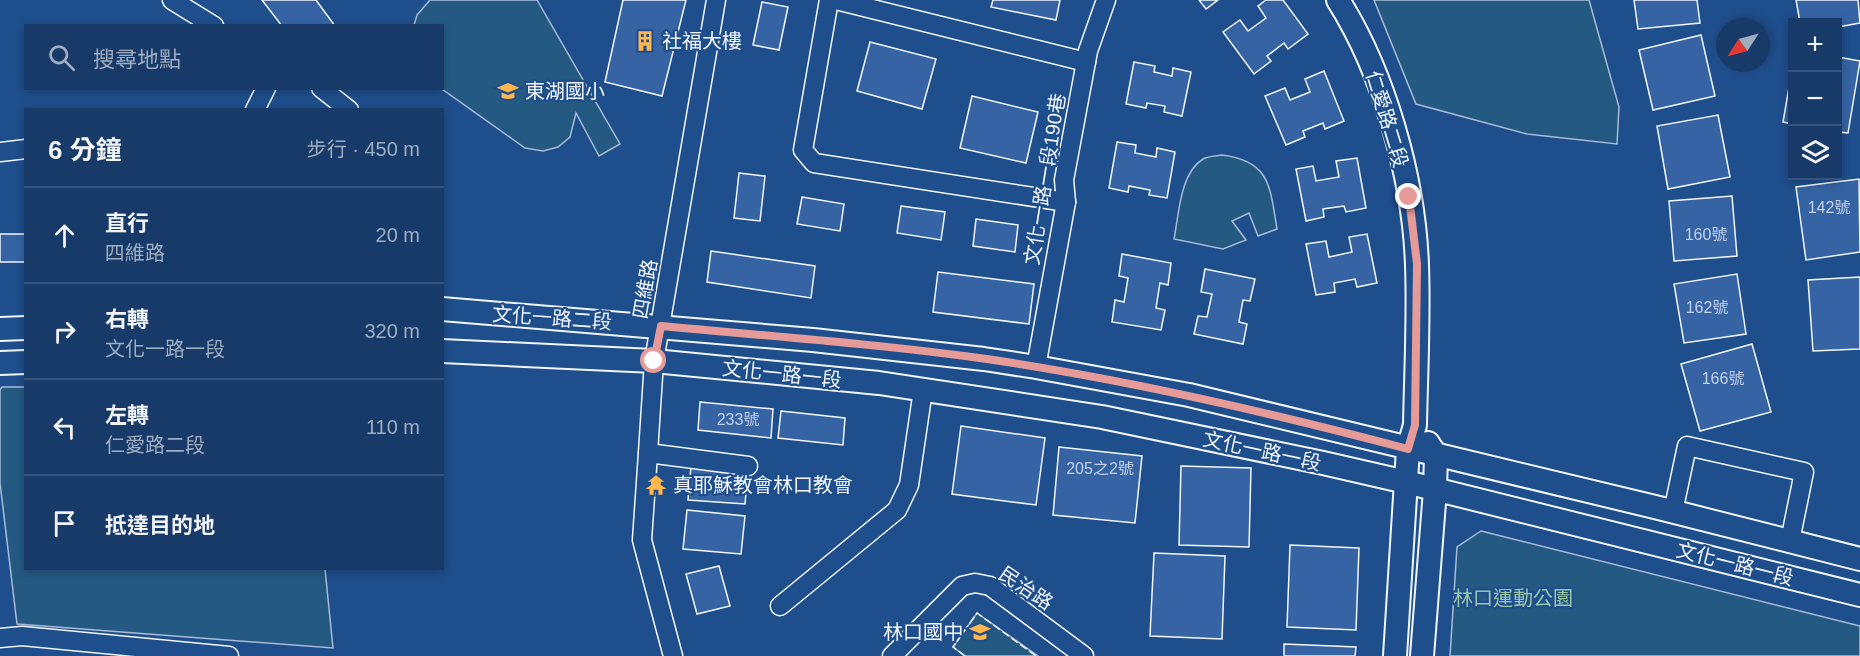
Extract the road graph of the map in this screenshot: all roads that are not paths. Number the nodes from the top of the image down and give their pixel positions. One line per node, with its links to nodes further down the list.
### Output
1 (172, 0): 7 (street)
2 (716, 0): 18 (street, 四維路)
3 (829, 0): 16 (street)
4 (836, 0): 9 (street)
5 (1106, 0): 9 (street, 文化一路一段190巷)
6 (1338, 0): 27 (main road, 仁愛路二段)
7 (199, 7): 8 (street)
8 (212, 24)
9 (1086, 62): 16 (street, 文化一路一段190巷)
10 (265, 90): 12 (street)
11 (324, 90): 13 (street)
12 (256, 108)
13 (346, 108)
14 (24, 149): 15 (street)
15 (0, 152)
16 (1066, 202): 25 (street, 文化一路一段190巷)
17 (444, 309): 18 (main road, 文化一路二段)
18 (661, 326): 22 (street, 四維路); 25 (main road, 文化一路一段)
19 (24, 328): 20 (main road)
20 (0, 329)
21 (444, 351): 22 (main road, 文化一路二段)
22 (654, 361): 26 (main road, 文化一路一段); 29 (street, 四維路)
23 (24, 362): 24 (main road)
24 (0, 363)
25 (1036, 367): 28 (main road, 文化一路一段)
26 (923, 390): 32 (main road, 文化一路一段); 38 (street)
27 (1415, 425): 28 (main road, 仁愛路二段); 30 (main road)
28 (1408, 449): 30 (main road, 文化一路一段); 32 (main road, 仁愛路二段)
29 (648, 453): 31 (street); 41 (street, 四維路)
30 (1436, 455): 33 (main road); 34 (main road, 文化一路一段)
31 (748, 466)
32 (1406, 482): 33 (main road, 文化一路一段); 44 (main road, 仁愛路二段)
33 (1436, 490): 37 (main road, 文化一路一段); 45 (main road)
34 (1673, 512): 35 (main road, 文化一路一段); 35 (street)
35 (1790, 541): 36 (main road, 文化一路一段)
36 (1860, 559)
37 (1860, 595)
38 (780, 606)
39 (0, 638): 40 (street)
40 (229, 656)
41 (673, 656)
42 (892, 656): 43 (street, 民治路)
43 (1084, 656)
44 (1395, 656)
45 (1422, 656)

